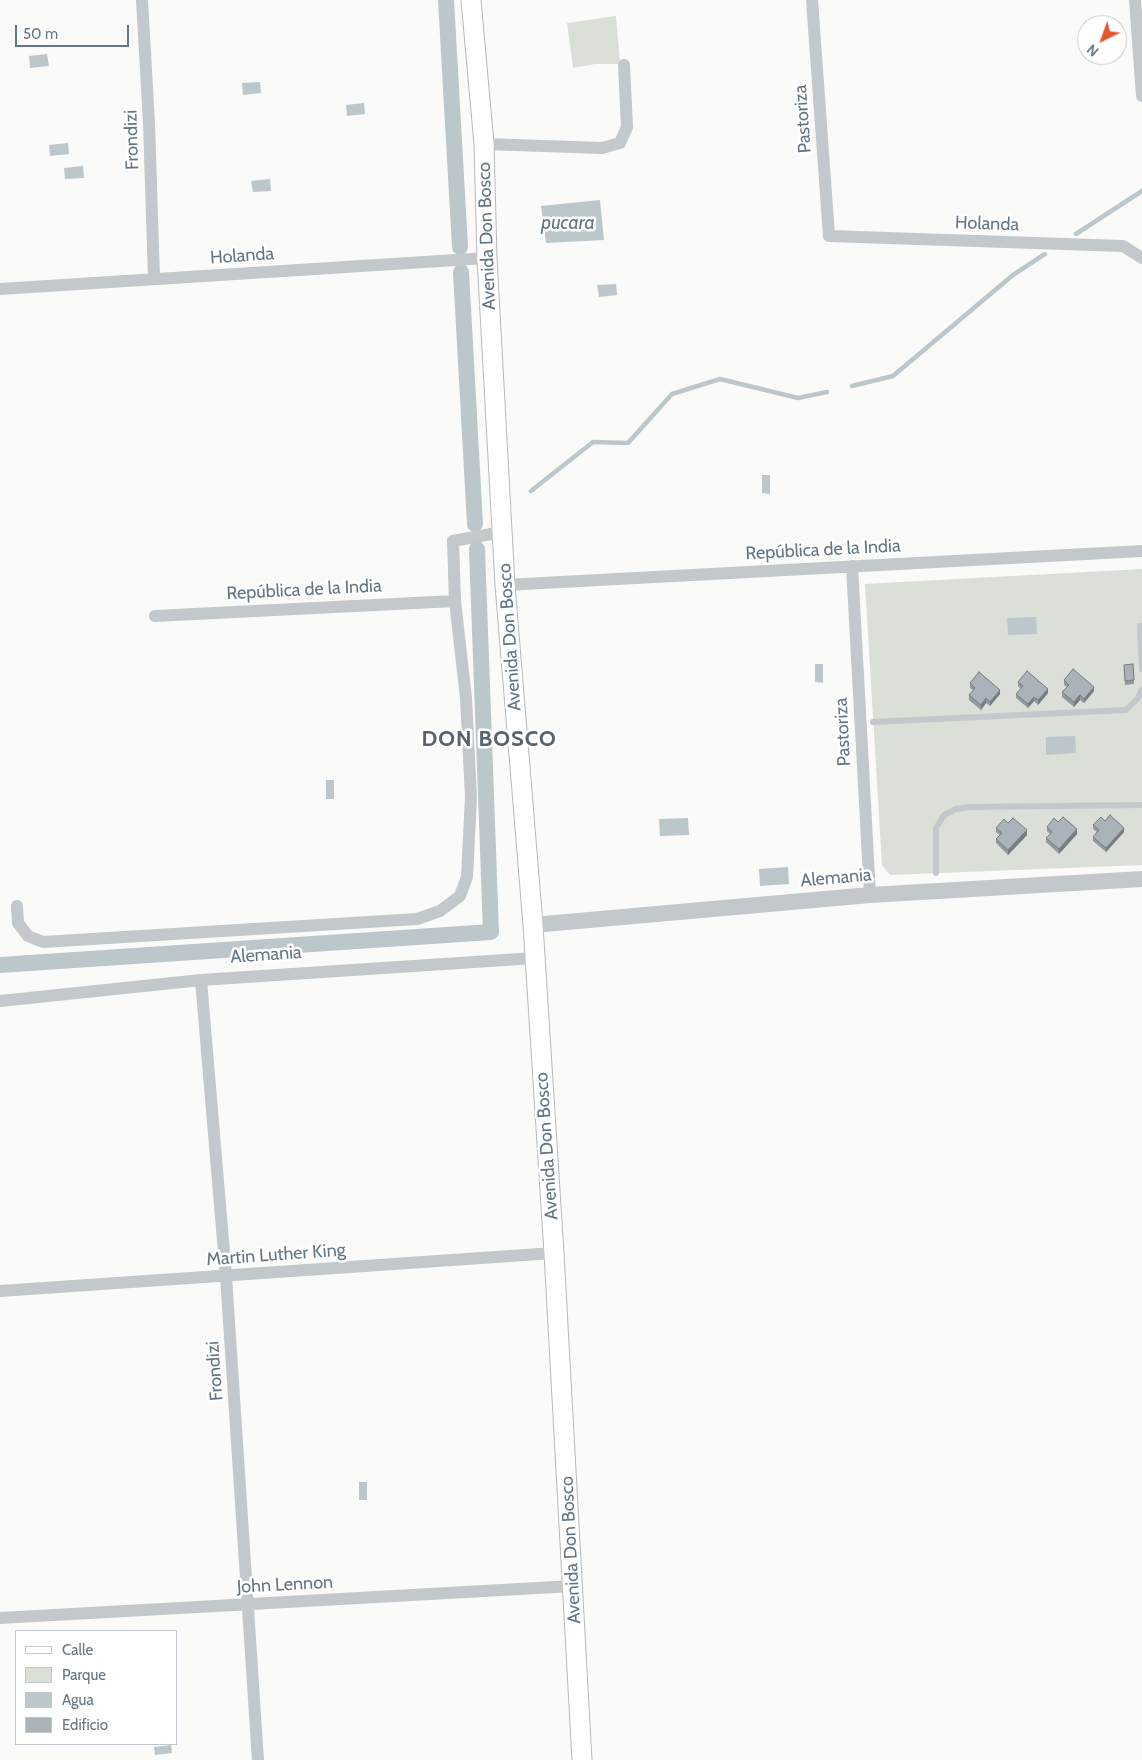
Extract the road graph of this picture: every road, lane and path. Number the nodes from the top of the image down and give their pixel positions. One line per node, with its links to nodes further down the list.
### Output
1 (142, 0): 11 (street, Frondizi)
2 (471, 0): 7 (main road, Avenida Don Bosco)
3 (812, 0): 8 (street, Pastoriza)
4 (1135, 0): 6 (street)
5 (624, 65): 7 (street)
6 (1142, 96)
7 (484, 144): 10 (main road, Avenida Don Bosco)
8 (828, 236): 9 (street, Holanda)
9 (1142, 257)
10 (487, 258): 11 (street, Holanda); 13 (main road, Avenida Don Bosco)
11 (154, 279): 12 (street, Holanda)
12 (0, 289)
13 (502, 532): 16 (main road, Avenida Don Bosco); 17 (street)
14 (1142, 551): 15 (street, República de la India)
15 (852, 566): 16 (street, República de la India); 26 (street, Pastoriza)
16 (505, 585): 28 (main road, Avenida Don Bosco)
17 (455, 600): 18 (street, República de la India); 27 (street, Alemania)
18 (155, 616)
19 (1140, 626): 20 (lane)
20 (1142, 669)
21 (1142, 690): 22 (lane)
22 (873, 722)
23 (1142, 805): 24 (lane)
24 (936, 873)
25 (1142, 879): 26 (street, Alemania)
26 (870, 895): 28 (street, Alemania)
27 (17, 906)
28 (534, 925): 29 (main road, Avenida Don Bosco)
29 (535, 958): 30 (street, Alemania); 32 (main road, Avenida Don Bosco)
30 (201, 980): 31 (street, Alemania); 33 (street, Frondizi)
31 (0, 1001)
32 (554, 1253): 33 (street, Martin Luther King); 35 (main road, Avenida Don Bosco)
33 (226, 1276): 34 (street, Martin Luther King); 36 (street, Frondizi)
34 (0, 1291)
35 (573, 1586): 36 (street, John Lennon); 39 (main road, Avenida Don Bosco)
36 (248, 1604): 37 (street, John Lennon); 38 (street, Frondizi)
37 (0, 1618)
38 (258, 1760)
39 (582, 1760)

